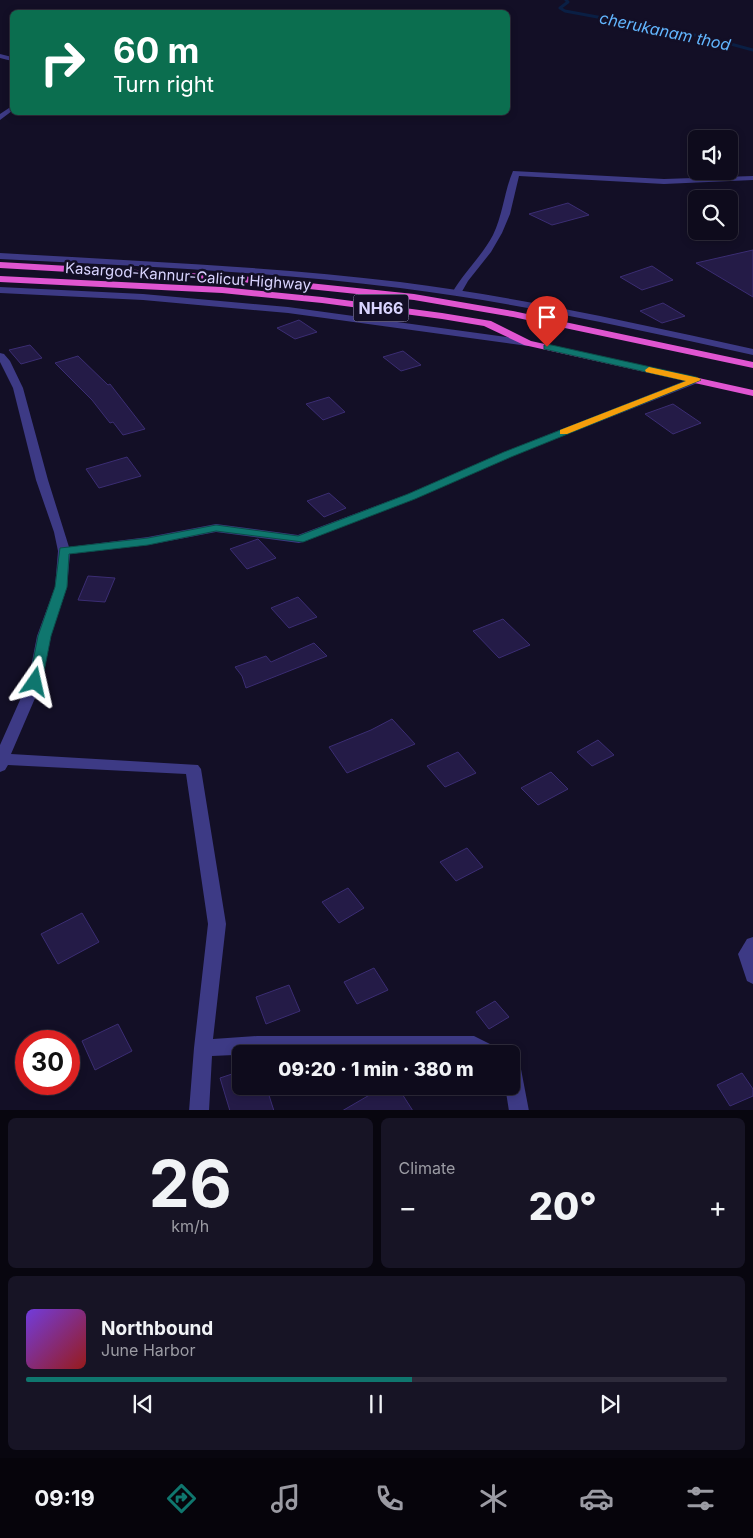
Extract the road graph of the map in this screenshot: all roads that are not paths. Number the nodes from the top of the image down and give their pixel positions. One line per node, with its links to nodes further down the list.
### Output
1 (10, 110): 2 (street)
2 (0, 118)
3 (753, 178): 8 (street)
4 (0, 256): 8 (street)
5 (0, 265): 12 (highway, Kasargod-Kannur-Calicut Highway / NH66)
6 (0, 279): 9 (highway, Kasargod-Kannur-Calicut Highway / NH66)
7 (0, 290): 9 (street)
8 (457, 293): 10 (street)
9 (528, 343): 13 (highway, Kasargod-Kannur-Calicut Highway / NH66)
10 (753, 352)
11 (0, 356): 15 (street)
12 (753, 365)
13 (696, 380): 14 (highway, Kasargod-Kannur-Calicut Highway / NH66); 15 (street)
14 (753, 393)
15 (64, 551): 16 (street)
16 (0, 762): 20 (street)
17 (753, 944): 18 (street)
18 (753, 976)
19 (232, 1046): 20 (street)
20 (203, 1048): 22 (street)
21 (516, 1095): 23 (street)
22 (199, 1110)
23 (519, 1110)

